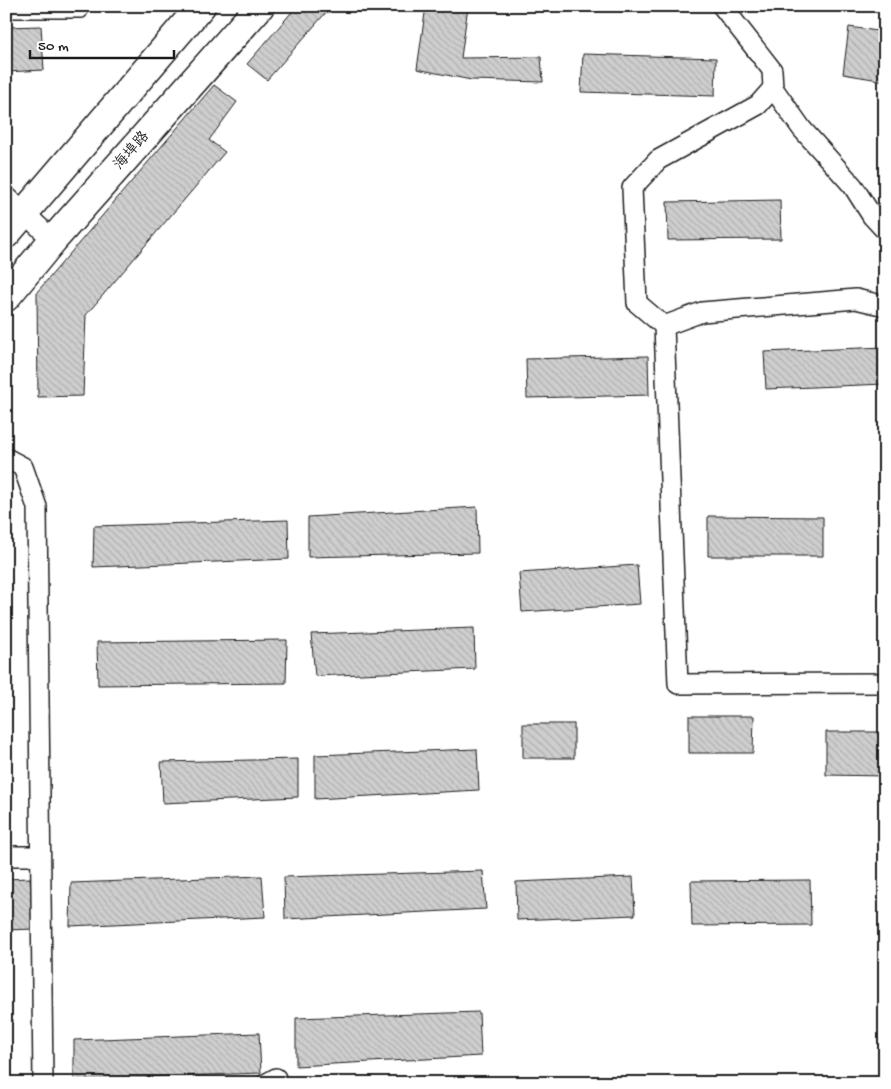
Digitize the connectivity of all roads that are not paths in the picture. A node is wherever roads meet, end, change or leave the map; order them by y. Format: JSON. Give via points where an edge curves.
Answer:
{"nodes":[{"id":1,"x":82,"y":6,"type":"edge"},
{"id":2,"x":201,"y":6,"type":"edge"},
{"id":3,"x":260,"y":6,"type":"edge"},
{"id":4,"x":722,"y":6,"type":"edge"},
{"id":5,"x":6,"y":13,"type":"edge"},
{"id":6,"x":773,"y":88,"type":"junction"},
{"id":7,"x":15,"y":205,"type":"edge"},
{"id":8,"x":885,"y":230,"type":"edge"},
{"id":9,"x":6,"y":234,"type":"edge"},
{"id":10,"x":53,"y":240,"type":"junction"},
{"id":11,"x":6,"y":297,"type":"edge"},
{"id":12,"x":885,"y":306,"type":"edge"},
{"id":13,"x":664,"y":326,"type":"junction"},
{"id":14,"x":6,"y":458,"type":"edge"},
{"id":15,"x":885,"y":683,"type":"edge"},
{"id":16,"x":6,"y":856,"type":"edge"},
{"id":17,"x":40,"y":856,"type":"junction"},
{"id":18,"x":43,"y":1083,"type":"edge"}],
"edges":[{"from":1,"to":5,"type":"lane","via":[[82,13]]},
{"from":2,"to":7,"type":"main road"},
{"from":3,"to":10,"type":"main road","name":"海埠路"},
{"from":4,"to":6,"type":"street","via":[[772,70]]},
{"from":6,"to":8,"type":"street","via":[[802,129],[853,186]]},
{"from":6,"to":13,"type":"street","via":[[758,105],[658,160],[632,188],[637,303]]},
{"from":7,"to":9,"type":"main road"},
{"from":7,"to":10,"type":"street"},
{"from":10,"to":11,"type":"main road","name":"海埠路"},
{"from":12,"to":13,"type":"street","via":[[856,299],[702,312]]},
{"from":13,"to":15,"type":"street","via":[[678,684]]},
{"from":14,"to":17,"type":"street","via":[[23,467],[37,507]]},
{"from":16,"to":17,"type":"street"},
{"from":17,"to":18,"type":"street"}]}
